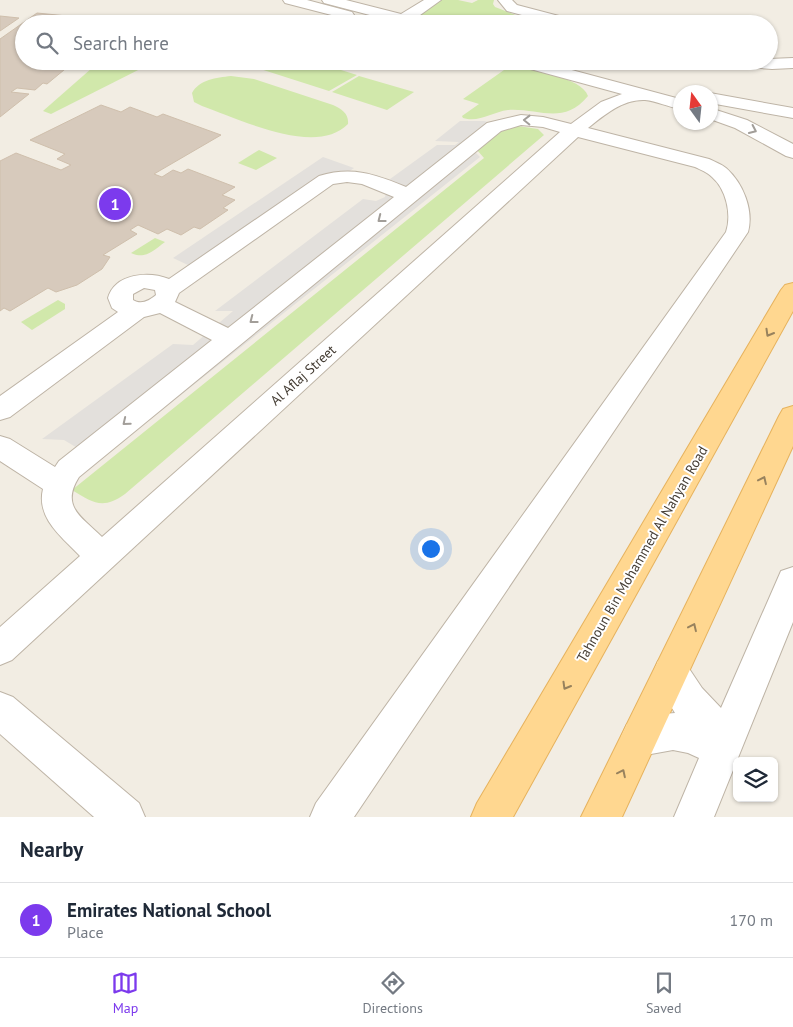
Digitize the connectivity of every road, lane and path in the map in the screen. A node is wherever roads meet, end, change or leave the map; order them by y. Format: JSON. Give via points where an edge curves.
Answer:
{"nodes":[{"id":1,"x":290,"y":0,"type":"edge"},
{"id":2,"x":330,"y":0,"type":"edge"},
{"id":3,"x":434,"y":0,"type":"edge"},
{"id":4,"x":506,"y":0,"type":"edge"},
{"id":5,"x":560,"y":6,"type":"dead end"},
{"id":6,"x":346,"y":15,"type":"edge"},
{"id":7,"x":388,"y":15,"type":"edge"},
{"id":8,"x":410,"y":15,"type":"edge"},
{"id":9,"x":528,"y":15,"type":"edge"},
{"id":10,"x":546,"y":15,"type":"edge"},
{"id":11,"x":793,"y":62,"type":"edge"},
{"id":12,"x":778,"y":63,"type":"edge"},
{"id":13,"x":542,"y":70,"type":"edge"},
{"id":14,"x":602,"y":70,"type":"edge"},
{"id":15,"x":673,"y":89,"type":"edge"},
{"id":16,"x":603,"y":93,"type":"junction"},
{"id":17,"x":718,"y":99,"type":"edge"},
{"id":18,"x":673,"y":102,"type":"edge"},
{"id":19,"x":793,"y":113,"type":"edge"},
{"id":20,"x":718,"y":116,"type":"edge"},
{"id":21,"x":575,"y":129,"type":"junction"},
{"id":22,"x":793,"y":152,"type":"edge"},
{"id":23,"x":411,"y":196,"type":"junction"},
{"id":24,"x":793,"y":290,"type":"edge"},
{"id":25,"x":156,"y":301,"type":"junction"},
{"id":26,"x":229,"y":338,"type":"junction"},
{"id":27,"x":0,"y":410,"type":"edge"},
{"id":28,"x":793,"y":416,"type":"edge"},
{"id":29,"x":0,"y":446,"type":"edge"},
{"id":30,"x":59,"y":484,"type":"junction"},
{"id":31,"x":101,"y":557,"type":"junction"},
{"id":32,"x":793,"y":581,"type":"edge"},
{"id":33,"x":0,"y":649,"type":"edge"},
{"id":34,"x":671,"y":673,"type":"junction"},
{"id":35,"x":0,"y":710,"type":"edge"},
{"id":36,"x":640,"y":737,"type":"junction"},
{"id":37,"x":724,"y":744,"type":"junction"},
{"id":38,"x":124,"y":817,"type":"edge"},
{"id":39,"x":330,"y":817,"type":"edge"},
{"id":40,"x":491,"y":817,"type":"edge"},
{"id":41,"x":600,"y":817,"type":"edge"},
{"id":42,"x":694,"y":817,"type":"edge"}],
"edges":[{"from":1,"to":6,"type":"street"},
{"from":2,"to":7,"type":"street"},
{"from":3,"to":8,"type":"street"},
{"from":4,"to":9,"type":"street","via":[[512,8]]},
{"from":5,"to":10,"type":"street"},
{"from":11,"to":12,"type":"street"},
{"from":13,"to":16,"type":"street"},
{"from":14,"to":15,"type":"street"},
{"from":16,"to":18,"type":"street","name":"Al Aflaj Street","via":[[625,98],[645,95]]},
{"from":16,"to":21,"type":"street","name":"Al Aflaj Street"},
{"from":17,"to":19,"type":"street"},
{"from":20,"to":22,"type":"street","one_way":true,"via":[[741,124]]},
{"from":21,"to":23,"type":"street","one_way":true,"via":[[532,120],[494,127]]},
{"from":21,"to":31,"type":"street","name":"Al Aflaj Street"},
{"from":21,"to":39,"type":"street","via":[[714,168],[723,176],[739,207],[740,225]]},
{"from":23,"to":25,"type":"street","via":[[354,176],[336,176],[326,180]]},
{"from":23,"to":26,"type":"street","one_way":true},
{"from":24,"to":40,"type":"main road","name":"Tahnoun Bin Mohammed Al Nahyan Road","one_way":true},
{"from":25,"to":26,"type":"street"},
{"from":25,"to":27,"type":"street"},
{"from":26,"to":30,"type":"street","one_way":true,"via":[[69,469]]},
{"from":34,"to":28,"type":"main road","one_way":true},
{"from":29,"to":30,"type":"street"},
{"from":30,"to":31,"type":"street","via":[[56,497],[58,512]]},
{"from":31,"to":33,"type":"street","name":"Al Aflaj Street"},
{"from":32,"to":37,"type":"street"},
{"from":34,"to":36,"type":"main road"},
{"from":34,"to":37,"type":"street","via":[[692,708],[709,723]]},
{"from":35,"to":38,"type":"street"},
{"from":36,"to":37,"type":"street","via":[[658,731],[680,731]]},
{"from":41,"to":36,"type":"main road","one_way":true},
{"from":37,"to":42,"type":"street"}]}
